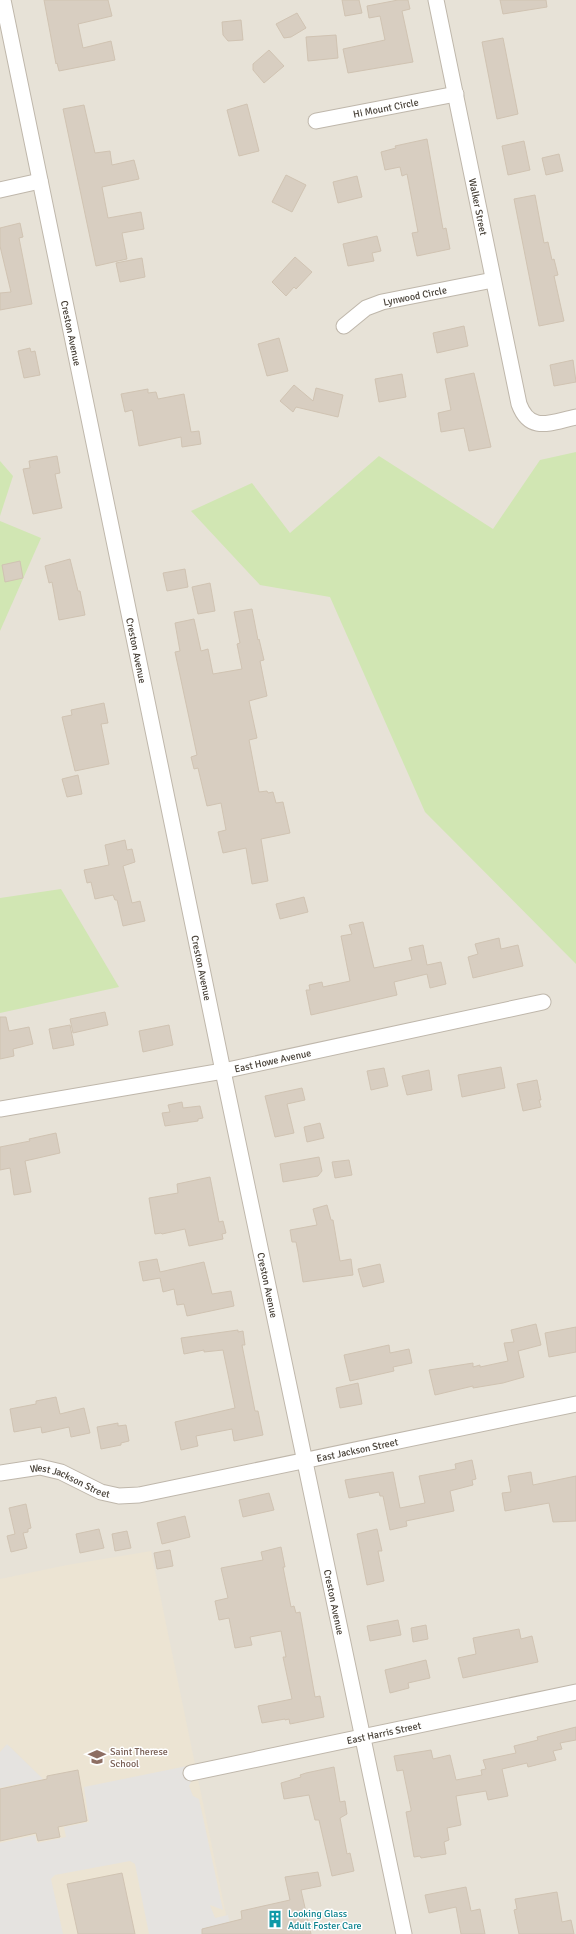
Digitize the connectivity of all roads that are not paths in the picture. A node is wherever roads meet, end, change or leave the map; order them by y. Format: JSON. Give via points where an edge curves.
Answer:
{"nodes":[{"id":1,"x":3,"y":0,"type":"edge"},
{"id":2,"x":436,"y":0,"type":"edge"},
{"id":3,"x":456,"y":94,"type":"junction"},
{"id":4,"x":316,"y":121,"type":"dead end"},
{"id":5,"x":40,"y":181,"type":"junction"},
{"id":6,"x":0,"y":190,"type":"edge"},
{"id":7,"x":493,"y":280,"type":"junction"},
{"id":8,"x":344,"y":326,"type":"dead end"},
{"id":9,"x":576,"y":417,"type":"edge"},
{"id":10,"x":543,"y":1002,"type":"dead end"},
{"id":11,"x":223,"y":1071,"type":"junction"},
{"id":12,"x":0,"y":1109,"type":"edge"},
{"id":13,"x":576,"y":1404,"type":"edge"},
{"id":14,"x":305,"y":1459,"type":"junction"},
{"id":15,"x":0,"y":1473,"type":"edge"},
{"id":16,"x":139,"y":1495,"type":"joint"},
{"id":17,"x":576,"y":1692,"type":"edge"},
{"id":18,"x":363,"y":1736,"type":"junction"},
{"id":19,"x":191,"y":1773,"type":"dead end"},
{"id":20,"x":404,"y":1934,"type":"edge"}],
"edges":[{"from":1,"to":5,"type":"street","name":"Creston Avenue"},
{"from":2,"to":3,"type":"street","name":"Walker Street"},
{"from":3,"to":4,"type":"street","name":"Hi Mount Circle"},
{"from":3,"to":7,"type":"street","name":"Walker Street"},
{"from":5,"to":6,"type":"street"},
{"from":5,"to":11,"type":"street","name":"Creston Avenue"},
{"from":7,"to":8,"type":"street","name":"Lynwood Circle","via":[[382,302],[366,308]]},
{"from":7,"to":9,"type":"street","name":"Walker Street","via":[[522,412],[529,421],[540,424]]},
{"from":10,"to":11,"type":"street","name":"East Howe Avenue"},
{"from":11,"to":12,"type":"street","name":"East Howe Avenue"},
{"from":11,"to":14,"type":"street","name":"Creston Avenue"},
{"from":13,"to":14,"type":"street","name":"East Jackson Street"},
{"from":14,"to":16,"type":"street","name":"East Jackson Street"},
{"from":14,"to":18,"type":"street","name":"Creston Avenue"},
{"from":15,"to":16,"type":"street","name":"West Jackson Street","via":[[40,1467],[61,1472],[101,1492],[118,1496]]},
{"from":17,"to":18,"type":"street","name":"East Harris Street"},
{"from":18,"to":19,"type":"street","name":"East Harris Street"},
{"from":18,"to":20,"type":"street","name":"Creston Avenue"}]}
